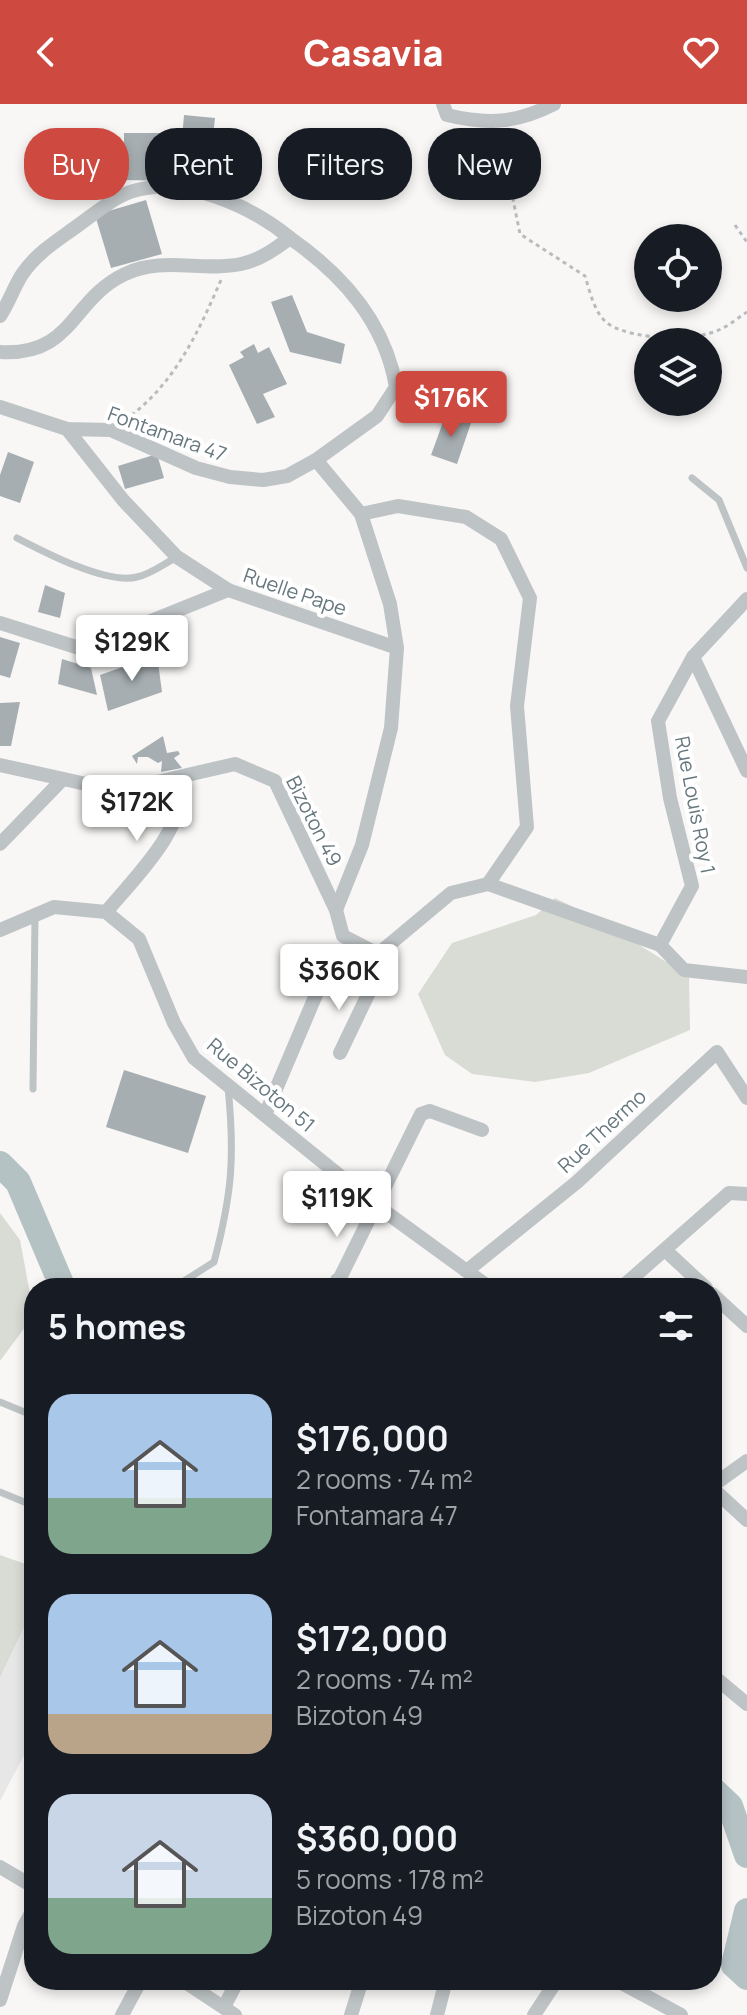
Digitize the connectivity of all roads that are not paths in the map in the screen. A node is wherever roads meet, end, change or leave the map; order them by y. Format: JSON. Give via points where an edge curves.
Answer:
{"nodes":[{"id":1,"x":443,"y":104,"type":"edge"},
{"id":2,"x":554,"y":104,"type":"edge"},
{"id":3,"x":290,"y":238,"type":"junction"},
{"id":4,"x":0,"y":316,"type":"edge"},
{"id":5,"x":0,"y":352,"type":"edge"},
{"id":6,"x":0,"y":407,"type":"edge"},
{"id":7,"x":67,"y":429,"type":"junction"},
{"id":8,"x":316,"y":460,"type":"junction"},
{"id":9,"x":692,"y":478,"type":"dead end"},
{"id":10,"x":361,"y":514,"type":"junction"},
{"id":11,"x":17,"y":538,"type":"dead end"},
{"id":12,"x":177,"y":557,"type":"junction"},
{"id":13,"x":747,"y":568,"type":"edge"},
{"id":14,"x":228,"y":590,"type":"junction"},
{"id":15,"x":747,"y":599,"type":"edge"},
{"id":16,"x":0,"y":623,"type":"edge"},
{"id":17,"x":397,"y":648,"type":"junction"},
{"id":18,"x":693,"y":657,"type":"junction"},
{"id":19,"x":0,"y":765,"type":"edge"},
{"id":20,"x":747,"y":771,"type":"edge"},
{"id":21,"x":183,"y":777,"type":"junction"},
{"id":22,"x":62,"y":780,"type":"junction"},
{"id":23,"x":0,"y":844,"type":"edge"},
{"id":24,"x":488,"y":884,"type":"junction"},
{"id":25,"x":336,"y":910,"type":"junction"},
{"id":26,"x":106,"y":912,"type":"junction"},
{"id":27,"x":35,"y":916,"type":"junction"},
{"id":28,"x":0,"y":930,"type":"edge"},
{"id":29,"x":660,"y":945,"type":"junction"},
{"id":30,"x":373,"y":960,"type":"junction"},
{"id":31,"x":747,"y":977,"type":"edge"},
{"id":32,"x":340,"y":1053,"type":"dead end"},
{"id":33,"x":228,"y":1085,"type":"junction"},
{"id":34,"x":33,"y":1089,"type":"dead end"},
{"id":35,"x":747,"y":1098,"type":"edge"},
{"id":36,"x":265,"y":1115,"type":"junction"},
{"id":37,"x":482,"y":1130,"type":"dead end"},
{"id":38,"x":747,"y":1194,"type":"edge"},
{"id":39,"x":376,"y":1205,"type":"junction"},
{"id":40,"x":665,"y":1250,"type":"junction"},
{"id":41,"x":468,"y":1270,"type":"junction"},
{"id":42,"x":189,"y":1278,"type":"edge"},
{"id":43,"x":339,"y":1278,"type":"edge"},
{"id":44,"x":477,"y":1278,"type":"edge"},
{"id":45,"x":633,"y":1278,"type":"edge"},
{"id":46,"x":695,"y":1278,"type":"edge"},
{"id":47,"x":722,"y":1303,"type":"edge"},
{"id":48,"x":747,"y":1326,"type":"edge"},
{"id":49,"x":0,"y":1402,"type":"edge"},
{"id":50,"x":24,"y":1412,"type":"edge"},
{"id":51,"x":747,"y":1461,"type":"edge"},
{"id":52,"x":722,"y":1480,"type":"edge"},
{"id":53,"x":0,"y":1492,"type":"edge"},
{"id":54,"x":722,"y":1496,"type":"edge"},
{"id":55,"x":24,"y":1502,"type":"edge"},
{"id":56,"x":747,"y":1520,"type":"edge"},
{"id":57,"x":722,"y":1683,"type":"edge"},
{"id":58,"x":747,"y":1704,"type":"edge"},
{"id":59,"x":0,"y":1867,"type":"edge"},
{"id":60,"x":24,"y":1881,"type":"edge"},
{"id":61,"x":24,"y":1926,"type":"edge"},
{"id":62,"x":136,"y":1990,"type":"edge"},
{"id":63,"x":197,"y":1990,"type":"edge"},
{"id":64,"x":235,"y":1990,"type":"edge"},
{"id":65,"x":359,"y":1990,"type":"edge"},
{"id":66,"x":443,"y":1990,"type":"edge"},
{"id":67,"x":550,"y":1990,"type":"edge"},
{"id":68,"x":635,"y":1990,"type":"edge"},
{"id":69,"x":0,"y":2000,"type":"edge"},
{"id":70,"x":230,"y":2011,"type":"edge"},
{"id":71,"x":122,"y":2015,"type":"edge"},
{"id":72,"x":351,"y":2015,"type":"edge"},
{"id":73,"x":437,"y":2015,"type":"edge"},
{"id":74,"x":534,"y":2015,"type":"edge"},
{"id":75,"x":681,"y":2015,"type":"edge"}],
"edges":[{"from":1,"to":2,"type":"street","via":[[447,115],[498,122],[526,119]]},
{"from":3,"to":4,"type":"street","name":"Fontamara 47","via":[[268,220],[217,198],[157,188],[134,191],[116,198],[41,252],[22,274]]},
{"from":3,"to":5,"type":"street","via":[[264,256],[227,266],[139,268],[105,285],[39,351]]},
{"from":3,"to":8,"type":"street","name":"Fontamara 47","via":[[340,277],[379,330],[396,387],[377,416]]},
{"from":6,"to":7,"type":"street","name":"Fontamara 47"},
{"from":7,"to":8,"type":"street","name":"Fontamara 47","via":[[111,430],[196,468],[230,477],[287,476]]},
{"from":7,"to":12,"type":"street"},
{"from":8,"to":10,"type":"street"},
{"from":9,"to":13,"type":"lane","via":[[719,500]]},
{"from":10,"to":17,"type":"street","via":[[390,604]]},
{"from":10,"to":24,"type":"street","via":[[398,506],[466,517],[501,539],[530,598],[517,706],[527,827]]},
{"from":11,"to":12,"type":"lane","via":[[60,560],[117,577],[136,578]]},
{"from":12,"to":14,"type":"street"},
{"from":14,"to":16,"type":"street","name":"Ruelle Pape","via":[[89,646],[76,647]]},
{"from":14,"to":17,"type":"street","name":"Ruelle Pape"},
{"from":15,"to":18,"type":"street","name":"Rue Louis Roy 1"},
{"from":17,"to":25,"type":"street","via":[[391,728],[362,845]]},
{"from":18,"to":20,"type":"street"},
{"from":18,"to":29,"type":"street","name":"Rue Louis Roy 1","via":[[658,721],[692,886]]},
{"from":19,"to":22,"type":"street","name":"Bizoton 49"},
{"from":21,"to":22,"type":"street","name":"Bizoton 49","via":[[118,791]]},
{"from":21,"to":25,"type":"street","name":"Bizoton 49","via":[[235,764],[275,781]]},
{"from":21,"to":26,"type":"street","via":[[178,817]]},
{"from":22,"to":23,"type":"street"},
{"from":24,"to":29,"type":"street"},
{"from":24,"to":30,"type":"street","via":[[451,893]]},
{"from":25,"to":30,"type":"street","name":"Bizoton 49","via":[[343,936]]},
{"from":26,"to":27,"type":"street","via":[[54,907]]},
{"from":26,"to":33,"type":"street","name":"Rue Bizoton 51","via":[[139,939],[194,1058]]},
{"from":27,"to":28,"type":"street"},
{"from":27,"to":34,"type":"lane"},
{"from":29,"to":31,"type":"street","via":[[684,970]]},
{"from":30,"to":32,"type":"street","via":[[374,982]]},
{"from":30,"to":36,"type":"street","via":[[321,983]]},
{"from":33,"to":36,"type":"street","name":"Rue Bizoton 51"},
{"from":33,"to":42,"type":"lane","via":[[231,1199],[214,1262]]},
{"from":35,"to":41,"type":"street","name":"Rue Thermo","via":[[717,1052],[577,1182]]},
{"from":36,"to":39,"type":"street","name":"Rue Bizoton 51"},
{"from":37,"to":39,"type":"street","via":[[425,1111]]},
{"from":38,"to":40,"type":"street","via":[[729,1193]]},
{"from":39,"to":41,"type":"street","name":"Rue Bizoton 51"},
{"from":39,"to":43,"type":"street"},
{"from":40,"to":45,"type":"street"},
{"from":40,"to":46,"type":"street"},
{"from":41,"to":44,"type":"street","name":"Rue Bizoton 51"},
{"from":47,"to":48,"type":"street"},
{"from":49,"to":50,"type":"lane"},
{"from":51,"to":52,"type":"street"},
{"from":53,"to":55,"type":"lane"},
{"from":54,"to":56,"type":"street"},
{"from":57,"to":58,"type":"street"},
{"from":59,"to":60,"type":"street"},
{"from":61,"to":69,"type":"street"},
{"from":62,"to":71,"type":"street"},
{"from":63,"to":70,"type":"street"},
{"from":64,"to":70,"type":"street"},
{"from":65,"to":72,"type":"street"},
{"from":66,"to":73,"type":"street"},
{"from":67,"to":74,"type":"street"},
{"from":68,"to":75,"type":"street"}]}
